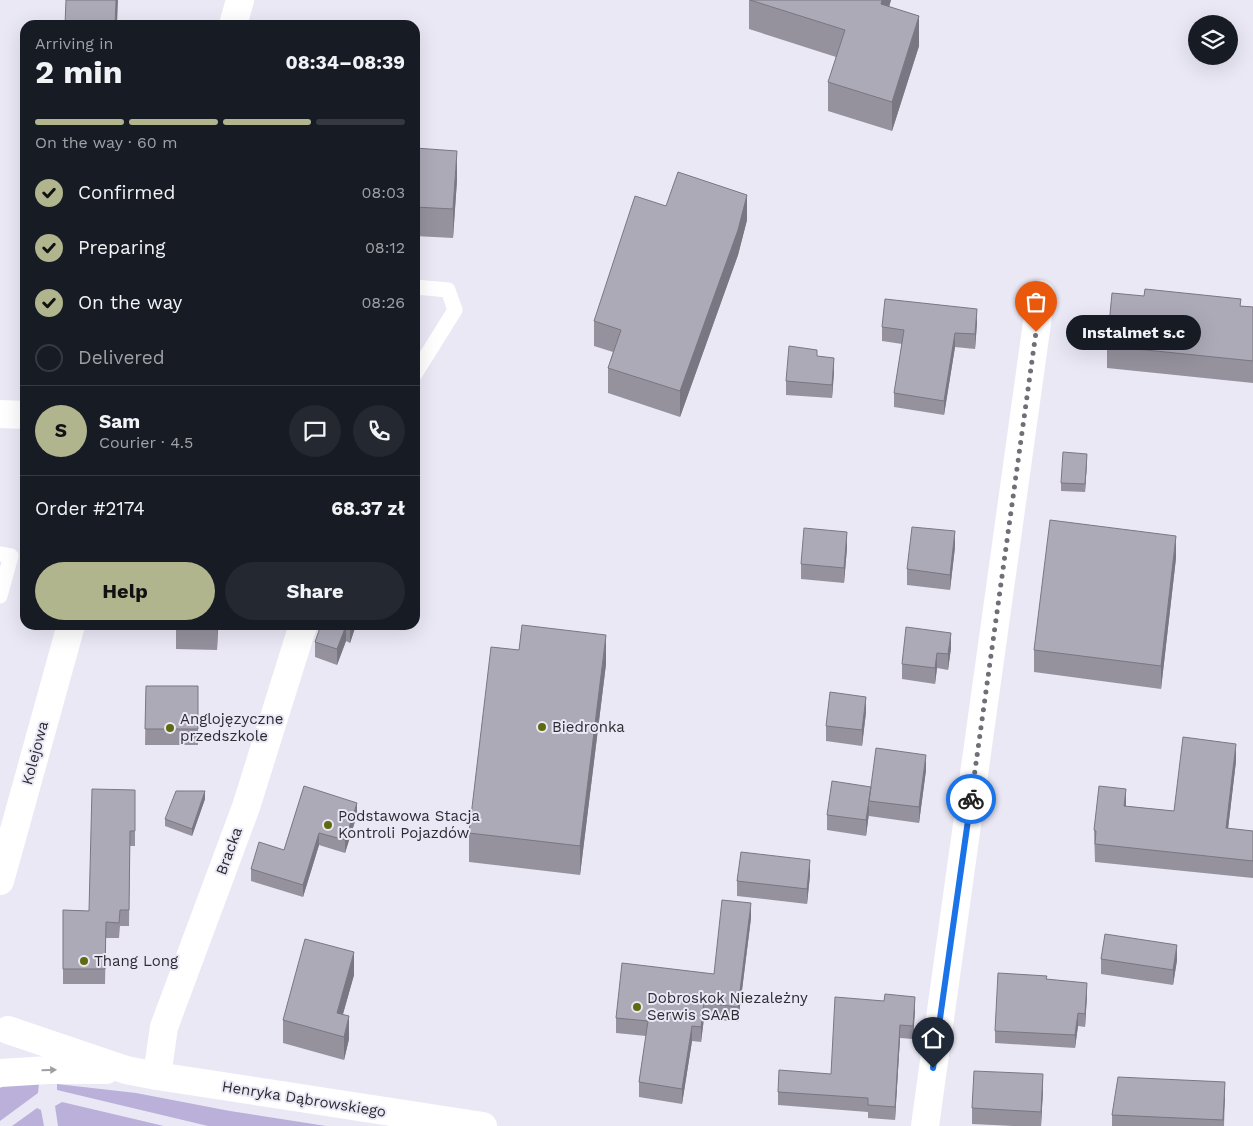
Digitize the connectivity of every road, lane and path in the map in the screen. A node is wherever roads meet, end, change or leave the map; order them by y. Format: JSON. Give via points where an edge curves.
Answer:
{"nodes":[{"id":1,"x":240,"y":0,"type":"edge"},
{"id":2,"x":234,"y":20,"type":"edge"},
{"id":3,"x":420,"y":287,"type":"edge"},
{"id":4,"x":1042,"y":294,"type":"dead end"},
{"id":5,"x":420,"y":366,"type":"edge"},
{"id":6,"x":0,"y":414,"type":"edge"},
{"id":7,"x":20,"y":415,"type":"edge"},
{"id":8,"x":0,"y":554,"type":"edge"},
{"id":9,"x":0,"y":596,"type":"edge"},
{"id":10,"x":70,"y":630,"type":"edge"},
{"id":11,"x":301,"y":630,"type":"edge"},
{"id":12,"x":0,"y":881,"type":"edge"},
{"id":13,"x":4,"y":1023,"type":"edge"},
{"id":14,"x":126,"y":1070,"type":"junction"},
{"id":15,"x":0,"y":1073,"type":"edge"},
{"id":16,"x":157,"y":1076,"type":"junction"},
{"id":17,"x":483,"y":1126,"type":"edge"},
{"id":18,"x":925,"y":1126,"type":"edge"}],
"edges":[{"from":1,"to":2,"type":"street"},
{"from":3,"to":5,"type":"lane","via":[[448,290],[455,310]]},
{"from":4,"to":18,"type":"street"},
{"from":6,"to":7,"type":"street"},
{"from":8,"to":9,"type":"lane","via":[[11,556]]},
{"from":10,"to":12,"type":"street","name":"Kolejowa"},
{"from":11,"to":16,"type":"street","name":"Bracka","via":[[246,807],[164,1027]]},
{"from":13,"to":14,"type":"street","name":"Henryka Dąbrowskiego"},
{"from":13,"to":15,"type":"street","via":[[10,1045]]},
{"from":15,"to":14,"type":"street","name":"Henryka Dąbrowskiego","one_way":true},
{"from":14,"to":16,"type":"street","name":"Henryka Dąbrowskiego"},
{"from":16,"to":17,"type":"street","name":"Henryka Dąbrowskiego"}]}
